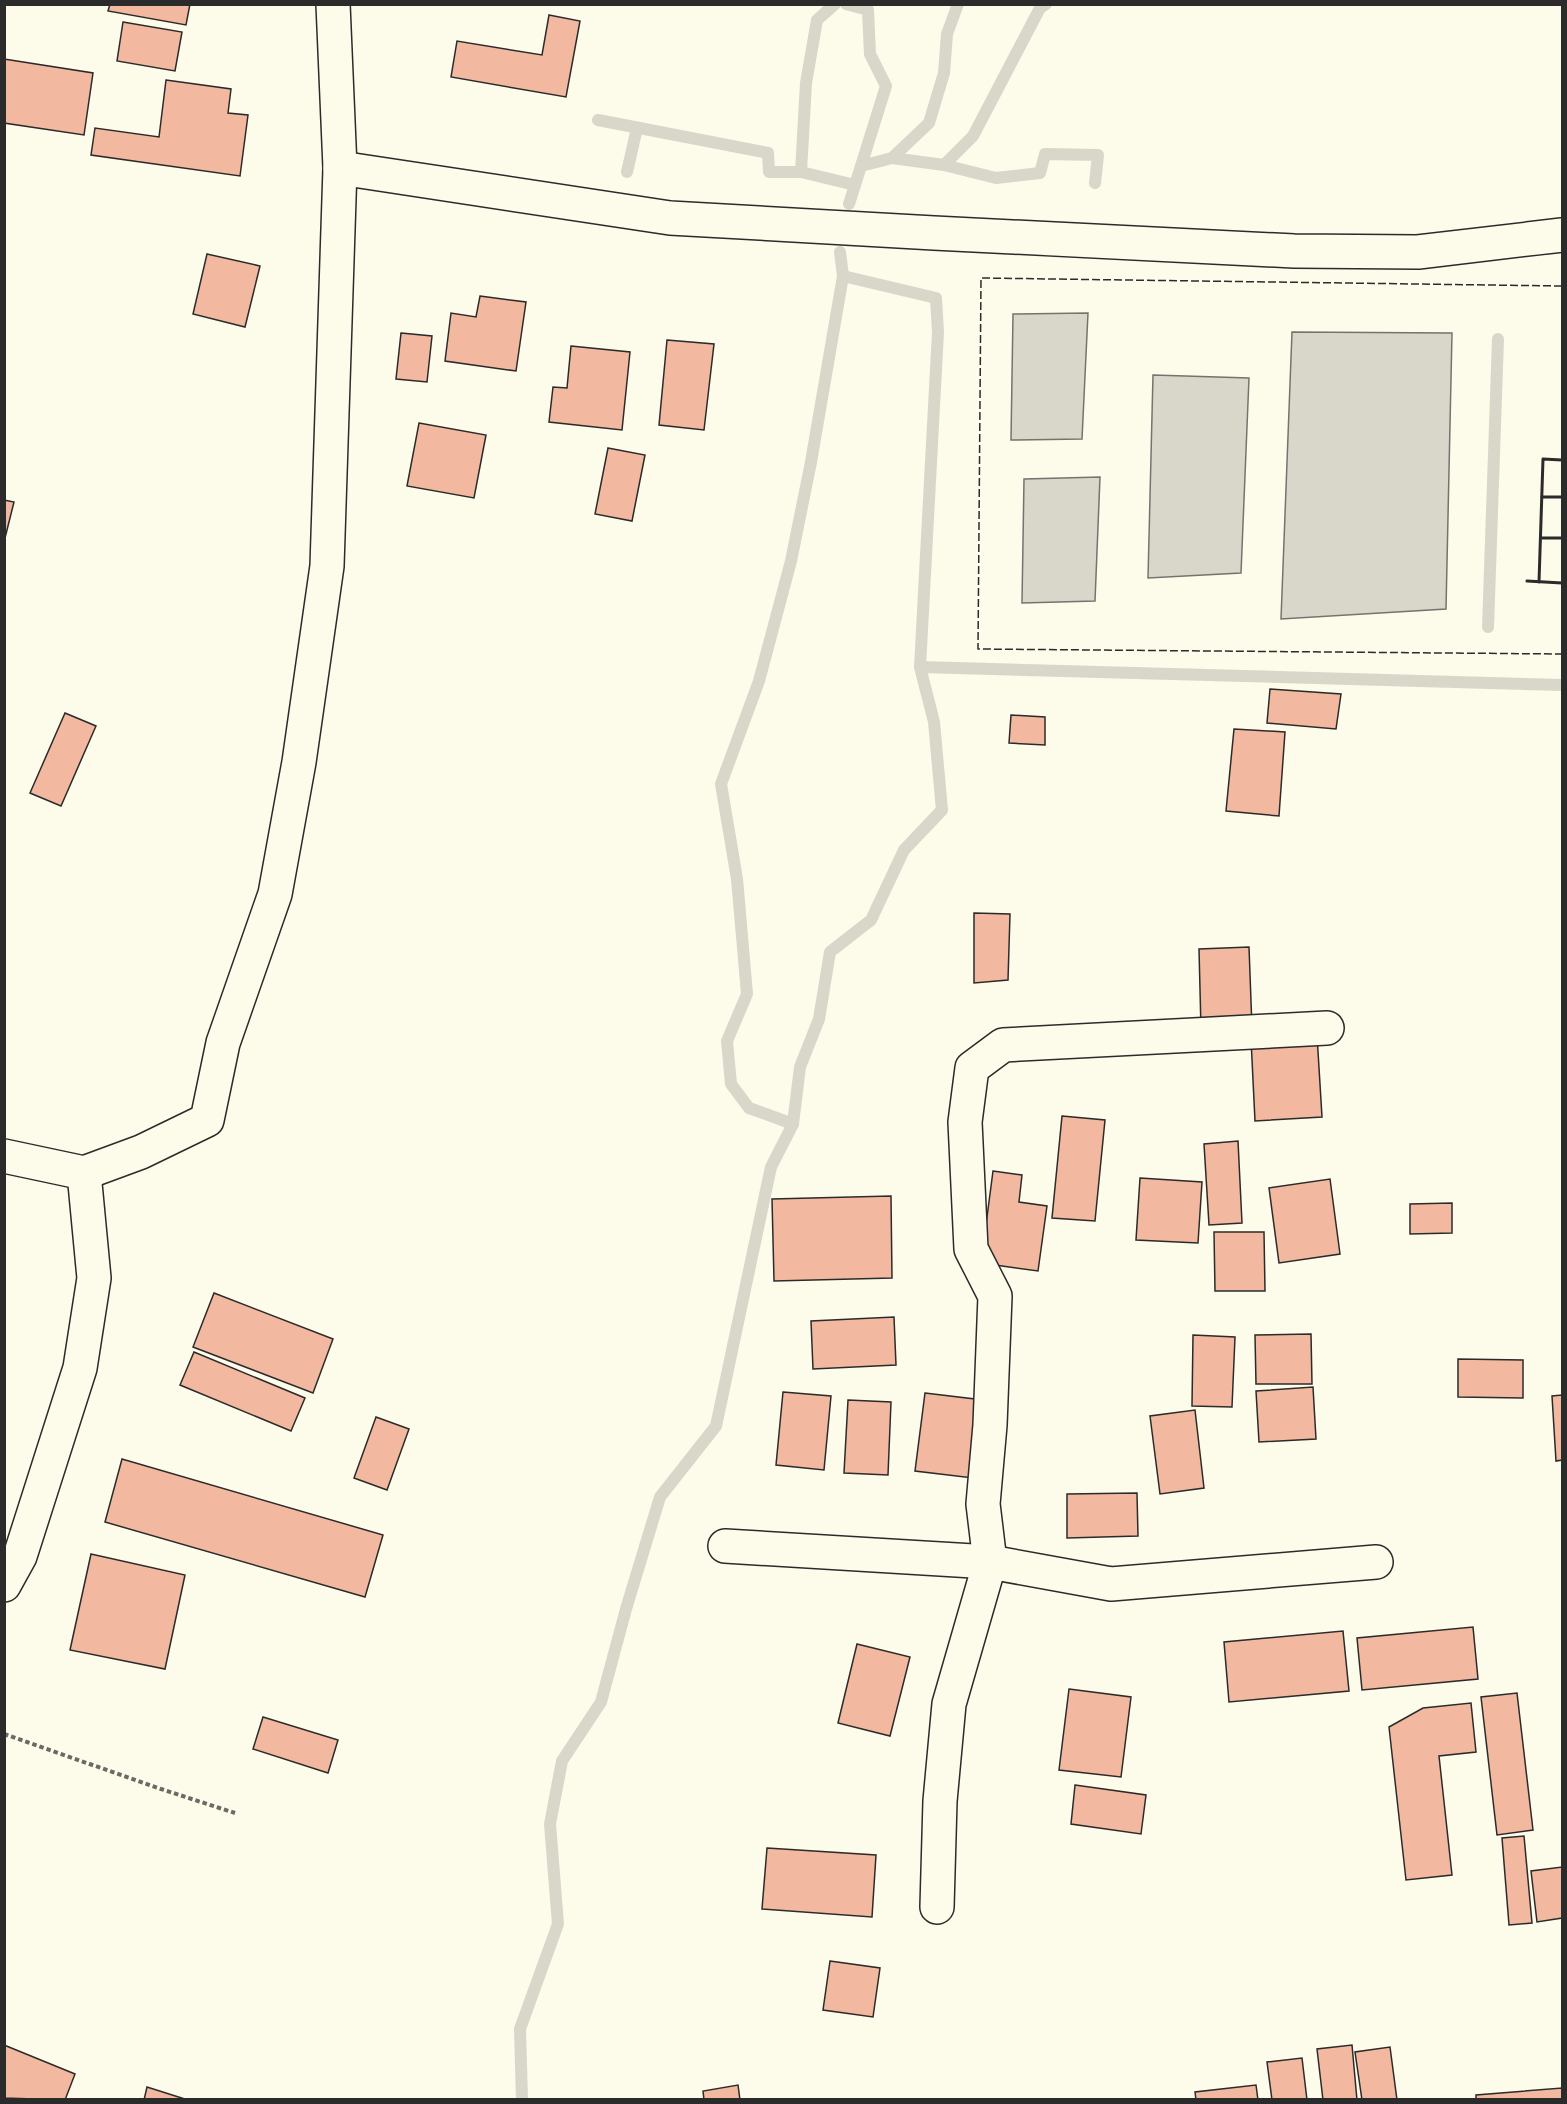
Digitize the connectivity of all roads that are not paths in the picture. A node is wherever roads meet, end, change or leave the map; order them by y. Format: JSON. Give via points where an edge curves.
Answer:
{"nodes":[{"id":1,"x":333,"y":4,"type":"edge"},
{"id":2,"x":340,"y":168,"type":"junction"},
{"id":3,"x":1563,"y":235,"type":"edge"},
{"id":4,"x":1327,"y":1028,"type":"dead end"},
{"id":5,"x":4,"y":1156,"type":"edge"},
{"id":6,"x":84,"y":1173,"type":"junction"},
{"id":7,"x":725,"y":1546,"type":"dead end"},
{"id":8,"x":990,"y":1562,"type":"junction"},
{"id":9,"x":1376,"y":1562,"type":"dead end"},
{"id":10,"x":4,"y":1585,"type":"edge"},
{"id":11,"x":938,"y":1906,"type":"dead end"}],
"edges":[{"from":1,"to":2,"type":"street"},
{"from":2,"to":3,"type":"street","via":[[670,218],[922,233],[1294,251],[1418,252]]},
{"from":2,"to":6,"type":"street","via":[[327,566],[299,762],[275,894],[223,1043],[207,1120],[141,1152]]},
{"from":4,"to":8,"type":"street","via":[[1003,1045],[972,1068],[964,1122],[971,1249],[995,1296],[983,1504]]},
{"from":5,"to":6,"type":"street"},
{"from":6,"to":10,"type":"street","via":[[94,1278],[80,1368],[20,1556]]},
{"from":7,"to":8,"type":"street"},
{"from":8,"to":9,"type":"street","via":[[1111,1584]]},
{"from":8,"to":11,"type":"street","via":[[949,1704],[940,1801]]}]}
